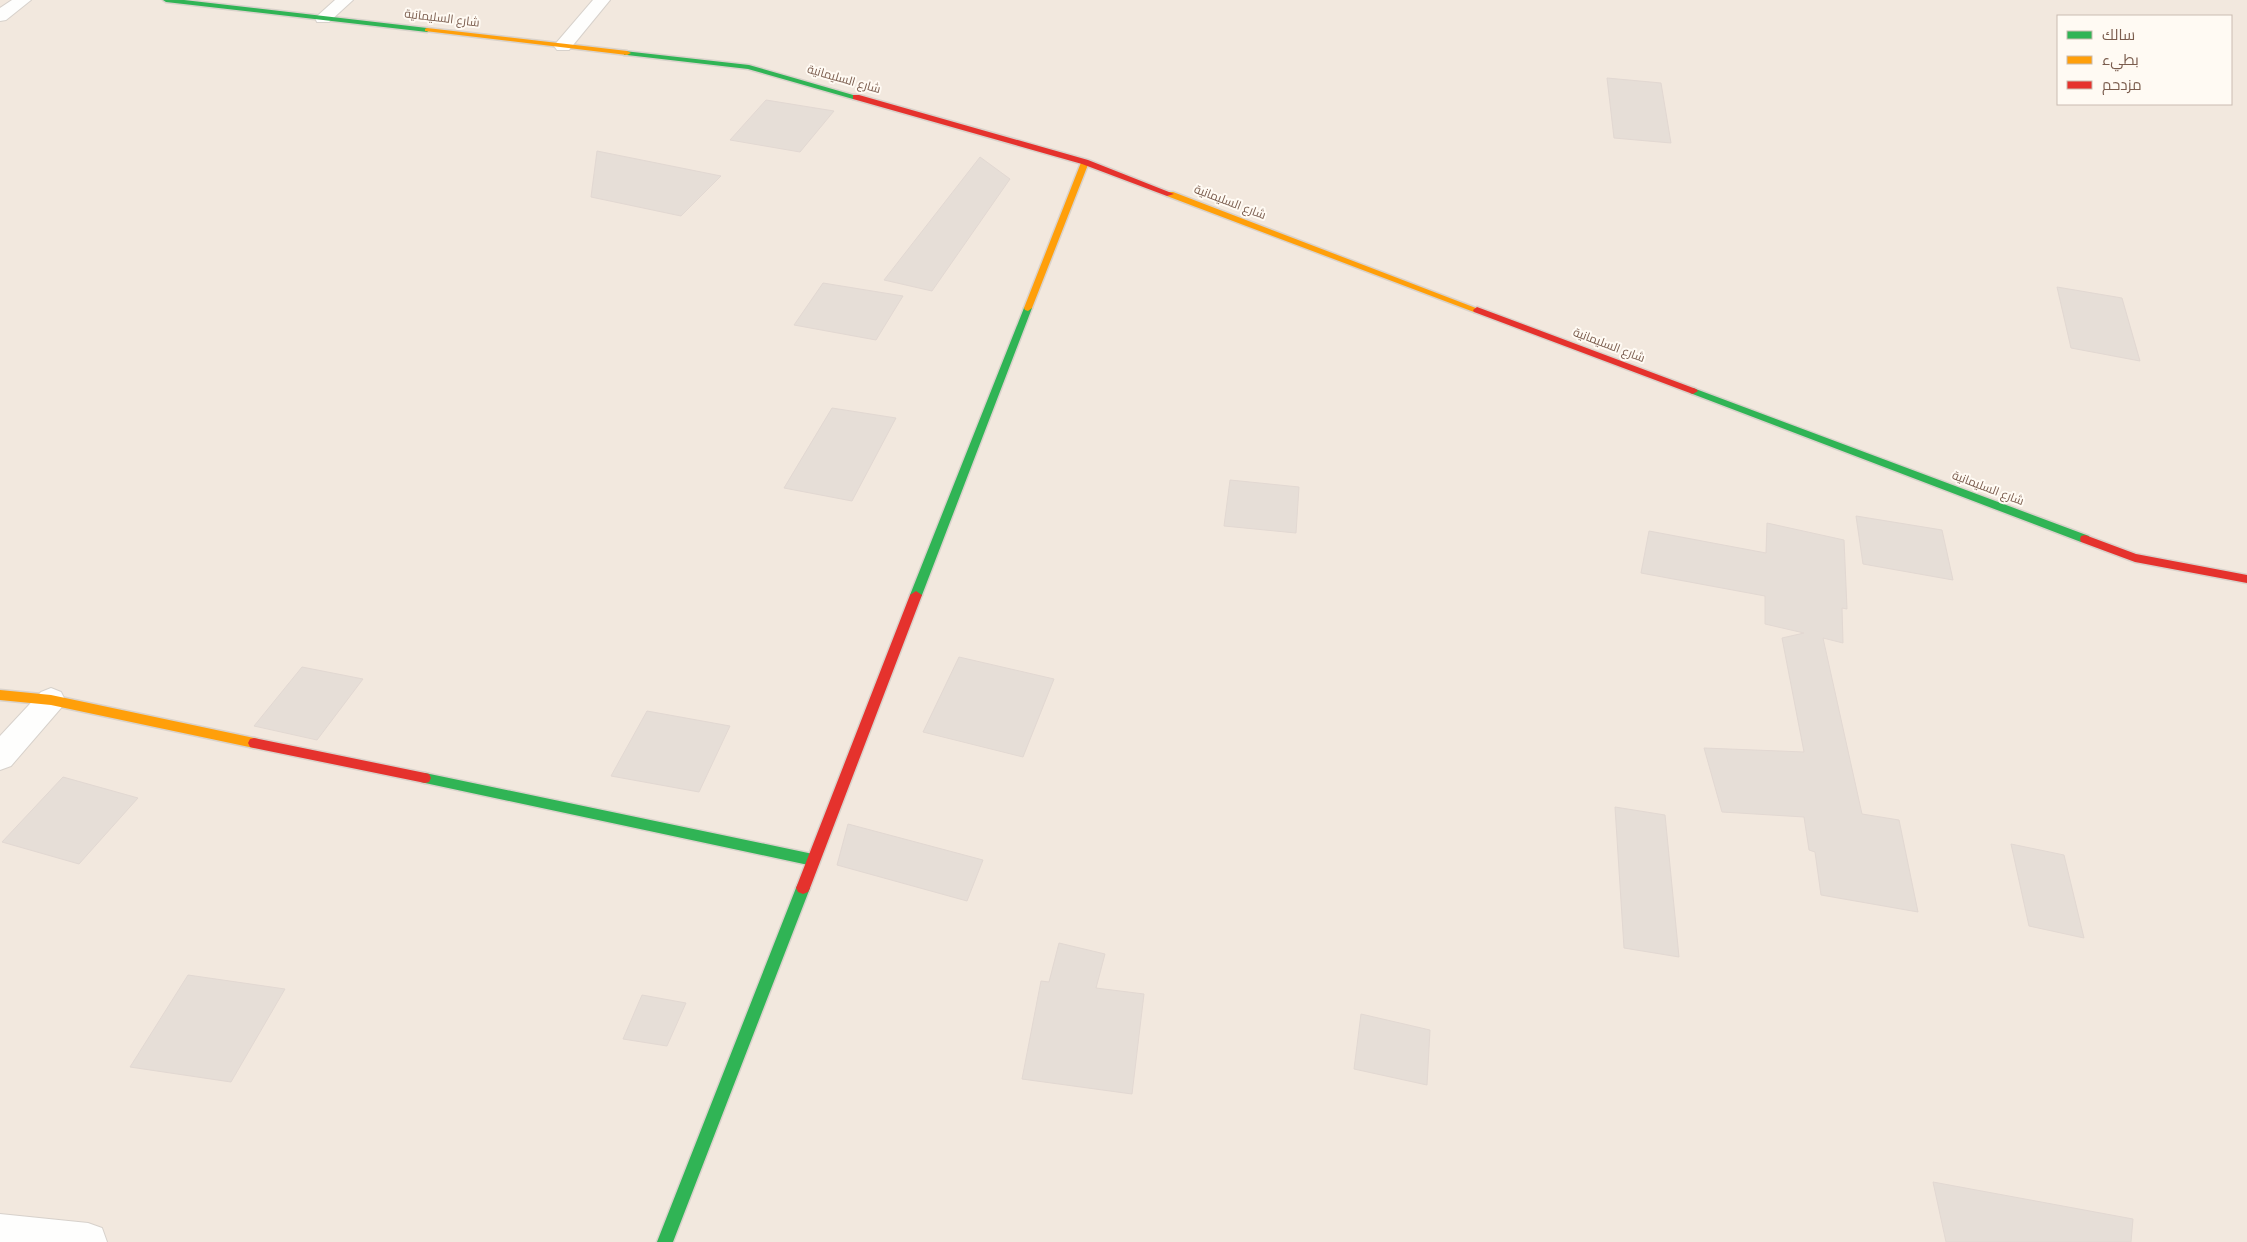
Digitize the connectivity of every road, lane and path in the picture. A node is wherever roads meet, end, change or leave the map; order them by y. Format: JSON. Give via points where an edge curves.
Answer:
{"nodes":[{"id":1,"x":23,"y":0,"type":"edge"},
{"id":2,"x":166,"y":0,"type":"edge"},
{"id":3,"x":345,"y":0,"type":"edge"},
{"id":4,"x":602,"y":0,"type":"edge"},
{"id":5,"x":0,"y":16,"type":"edge"},
{"id":6,"x":323,"y":18,"type":"junction"},
{"id":7,"x":563,"y":46,"type":"junction"},
{"id":8,"x":1085,"y":162,"type":"junction"},
{"id":9,"x":2247,"y":579,"type":"edge"},
{"id":10,"x":0,"y":695,"type":"edge"},
{"id":11,"x":50,"y":700,"type":"junction"},
{"id":12,"x":0,"y":757,"type":"edge"},
{"id":13,"x":813,"y":860,"type":"junction"},
{"id":14,"x":0,"y":1233,"type":"edge"},
{"id":15,"x":88,"y":1242,"type":"edge"},
{"id":16,"x":665,"y":1242,"type":"edge"}],
"edges":[{"from":1,"to":5,"type":"street"},
{"from":2,"to":6,"type":"street","name":"شارع السليمانية"},
{"from":3,"to":6,"type":"street"},
{"from":4,"to":7,"type":"street"},
{"from":6,"to":7,"type":"street","name":"شارع السليمانية"},
{"from":7,"to":8,"type":"street","name":"شارع السليمانية","via":[[749,67]]},
{"from":8,"to":9,"type":"street","name":"شارع السليمانية","via":[[2135,558]]},
{"from":8,"to":13,"type":"street"},
{"from":10,"to":11,"type":"street"},
{"from":11,"to":12,"type":"street"},
{"from":11,"to":13,"type":"street"},
{"from":13,"to":16,"type":"street"},
{"from":14,"to":15,"type":"street"}]}
